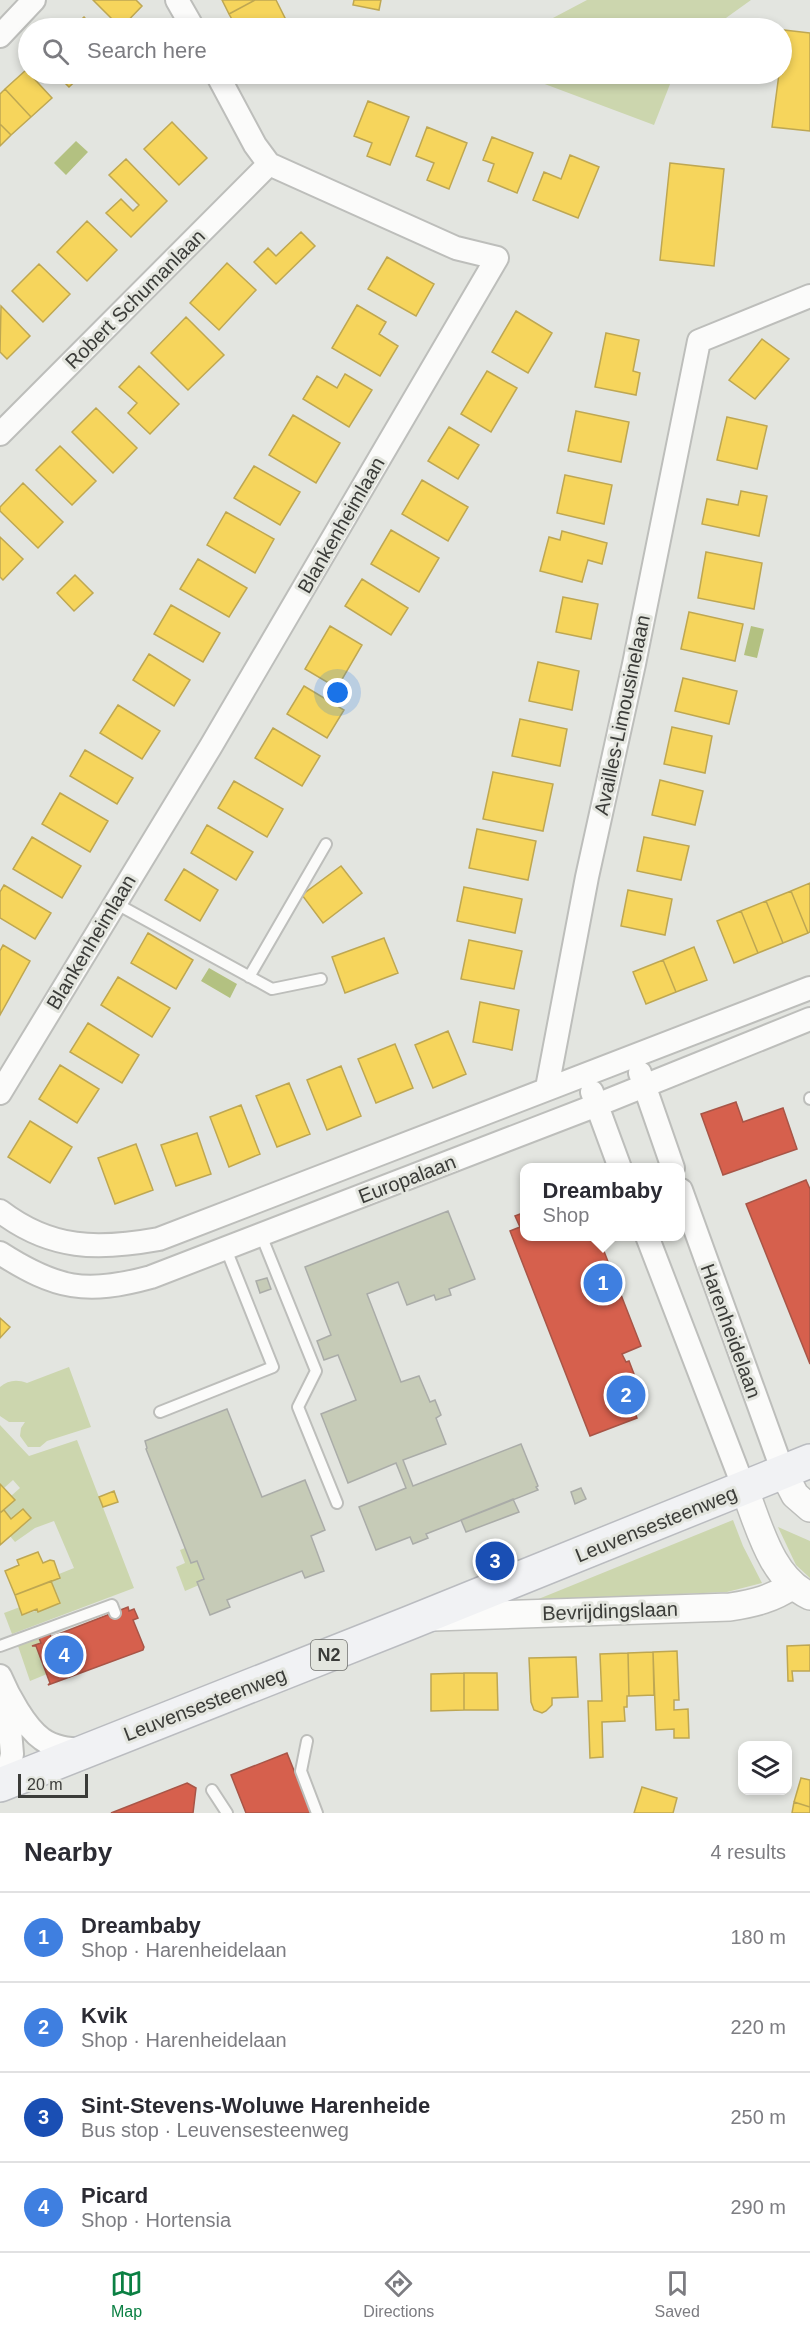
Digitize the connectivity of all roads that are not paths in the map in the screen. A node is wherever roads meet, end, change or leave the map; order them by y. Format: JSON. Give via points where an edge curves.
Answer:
{"nodes":[{"id":1,"x":34,"y":0,"type":"edge"},
{"id":2,"x":177,"y":0,"type":"edge"},
{"id":3,"x":187,"y":18,"type":"edge"},
{"id":4,"x":0,"y":36,"type":"edge"},
{"id":5,"x":222,"y":84,"type":"edge"},
{"id":6,"x":269,"y":164,"type":"junction"},
{"id":7,"x":810,"y":296,"type":"edge"},
{"id":8,"x":0,"y":434,"type":"edge"},
{"id":9,"x":326,"y":844,"type":"dead end"},
{"id":10,"x":115,"y":903,"type":"junction"},
{"id":11,"x":249,"y":976,"type":"junction"},
{"id":12,"x":321,"y":979,"type":"dead end"},
{"id":13,"x":810,"y":988,"type":"edge"},
{"id":14,"x":810,"y":1019,"type":"edge"},
{"id":15,"x":634,"y":1056,"type":"junction"},
{"id":16,"x":585,"y":1074,"type":"junction"},
{"id":17,"x":644,"y":1086,"type":"junction"},
{"id":18,"x":547,"y":1088,"type":"junction"},
{"id":19,"x":0,"y":1093,"type":"edge"},
{"id":20,"x":597,"y":1105,"type":"junction"},
{"id":21,"x":619,"y":1163,"type":"edge"},
{"id":22,"x":672,"y":1163,"type":"edge"},
{"id":23,"x":685,"y":1200,"type":"edge"},
{"id":24,"x":0,"y":1211,"type":"edge"},
{"id":25,"x":261,"y":1235,"type":"junction"},
{"id":26,"x":649,"y":1241,"type":"edge"},
{"id":27,"x":226,"y":1249,"type":"junction"},
{"id":28,"x":0,"y":1253,"type":"edge"},
{"id":29,"x":160,"y":1412,"type":"dead end"},
{"id":30,"x":797,"y":1467,"type":"edge"},
{"id":31,"x":744,"y":1488,"type":"junction"},
{"id":32,"x":337,"y":1503,"type":"dead end"},
{"id":33,"x":810,"y":1508,"type":"edge"},
{"id":34,"x":801,"y":1590,"type":"edge"},
{"id":35,"x":115,"y":1612,"type":"dead end"},
{"id":36,"x":423,"y":1618,"type":"junction"},
{"id":37,"x":0,"y":1646,"type":"edge"},
{"id":38,"x":3,"y":1684,"type":"edge"},
{"id":39,"x":307,"y":1741,"type":"dead end"},
{"id":40,"x":88,"y":1750,"type":"junction"},
{"id":41,"x":3,"y":1784,"type":"edge"},
{"id":42,"x":212,"y":1790,"type":"dead end"},
{"id":43,"x":227,"y":1813,"type":"edge"},
{"id":44,"x":316,"y":1813,"type":"edge"}],
"edges":[{"from":1,"to":4,"type":"street"},
{"from":2,"to":3,"type":"street"},
{"from":5,"to":6,"type":"street"},
{"from":6,"to":8,"type":"street","name":"Robert Schumanlaan"},
{"from":6,"to":10,"type":"street","name":"Blankenheimlaan","via":[[456,248],[497,258]]},
{"from":7,"to":18,"type":"street","name":"Availles-Limousinelaan","via":[[699,341]]},
{"from":9,"to":11,"type":"lane"},
{"from":10,"to":11,"type":"lane"},
{"from":10,"to":19,"type":"street","name":"Blankenheimlaan"},
{"from":11,"to":12,"type":"lane","via":[[272,989]]},
{"from":13,"to":15,"type":"street","name":"Europalaan"},
{"from":14,"to":17,"type":"street","name":"Europalaan"},
{"from":15,"to":16,"type":"street","name":"Europalaan"},
{"from":15,"to":17,"type":"street"},
{"from":16,"to":18,"type":"street","name":"Europalaan"},
{"from":16,"to":20,"type":"street"},
{"from":17,"to":20,"type":"street","name":"Europalaan"},
{"from":17,"to":22,"type":"street"},
{"from":18,"to":24,"type":"street","name":"Europalaan","via":[[159,1239],[104,1246],[64,1243],[30,1231]]},
{"from":20,"to":21,"type":"street"},
{"from":20,"to":25,"type":"street","name":"Europalaan"},
{"from":23,"to":30,"type":"street","name":"Harenheidelaan"},
{"from":25,"to":27,"type":"street","name":"Europalaan"},
{"from":25,"to":32,"type":"lane","via":[[316,1371],[298,1407]]},
{"from":26,"to":31,"type":"street"},
{"from":27,"to":28,"type":"street","name":"Europalaan","via":[[142,1279],[90,1286],[44,1279]]},
{"from":27,"to":29,"type":"lane","via":[[273,1367]]},
{"from":30,"to":31,"type":"main road","name":"Leuvensesteenweg","number":"N2"},
{"from":30,"to":33,"type":"street","via":[[795,1495]]},
{"from":31,"to":34,"type":"street","name":"Bevrijdingslaan","via":[[769,1550],[784,1576]]},
{"from":31,"to":36,"type":"main road","name":"Leuvensesteenweg","number":"N2"},
{"from":34,"to":36,"type":"street","name":"Bevrijdingslaan","via":[[730,1608]]},
{"from":35,"to":37,"type":"lane","via":[[112,1605]]},
{"from":36,"to":40,"type":"main road","name":"Leuvensesteenweg","number":"N2"},
{"from":38,"to":40,"type":"street","via":[[43,1740]]},
{"from":38,"to":41,"type":"street","via":[[12,1754]]},
{"from":39,"to":44,"type":"lane","via":[[301,1771]]},
{"from":40,"to":41,"type":"main road","name":"Leuvensesteenweg","number":"N2"},
{"from":42,"to":43,"type":"lane"}]}
